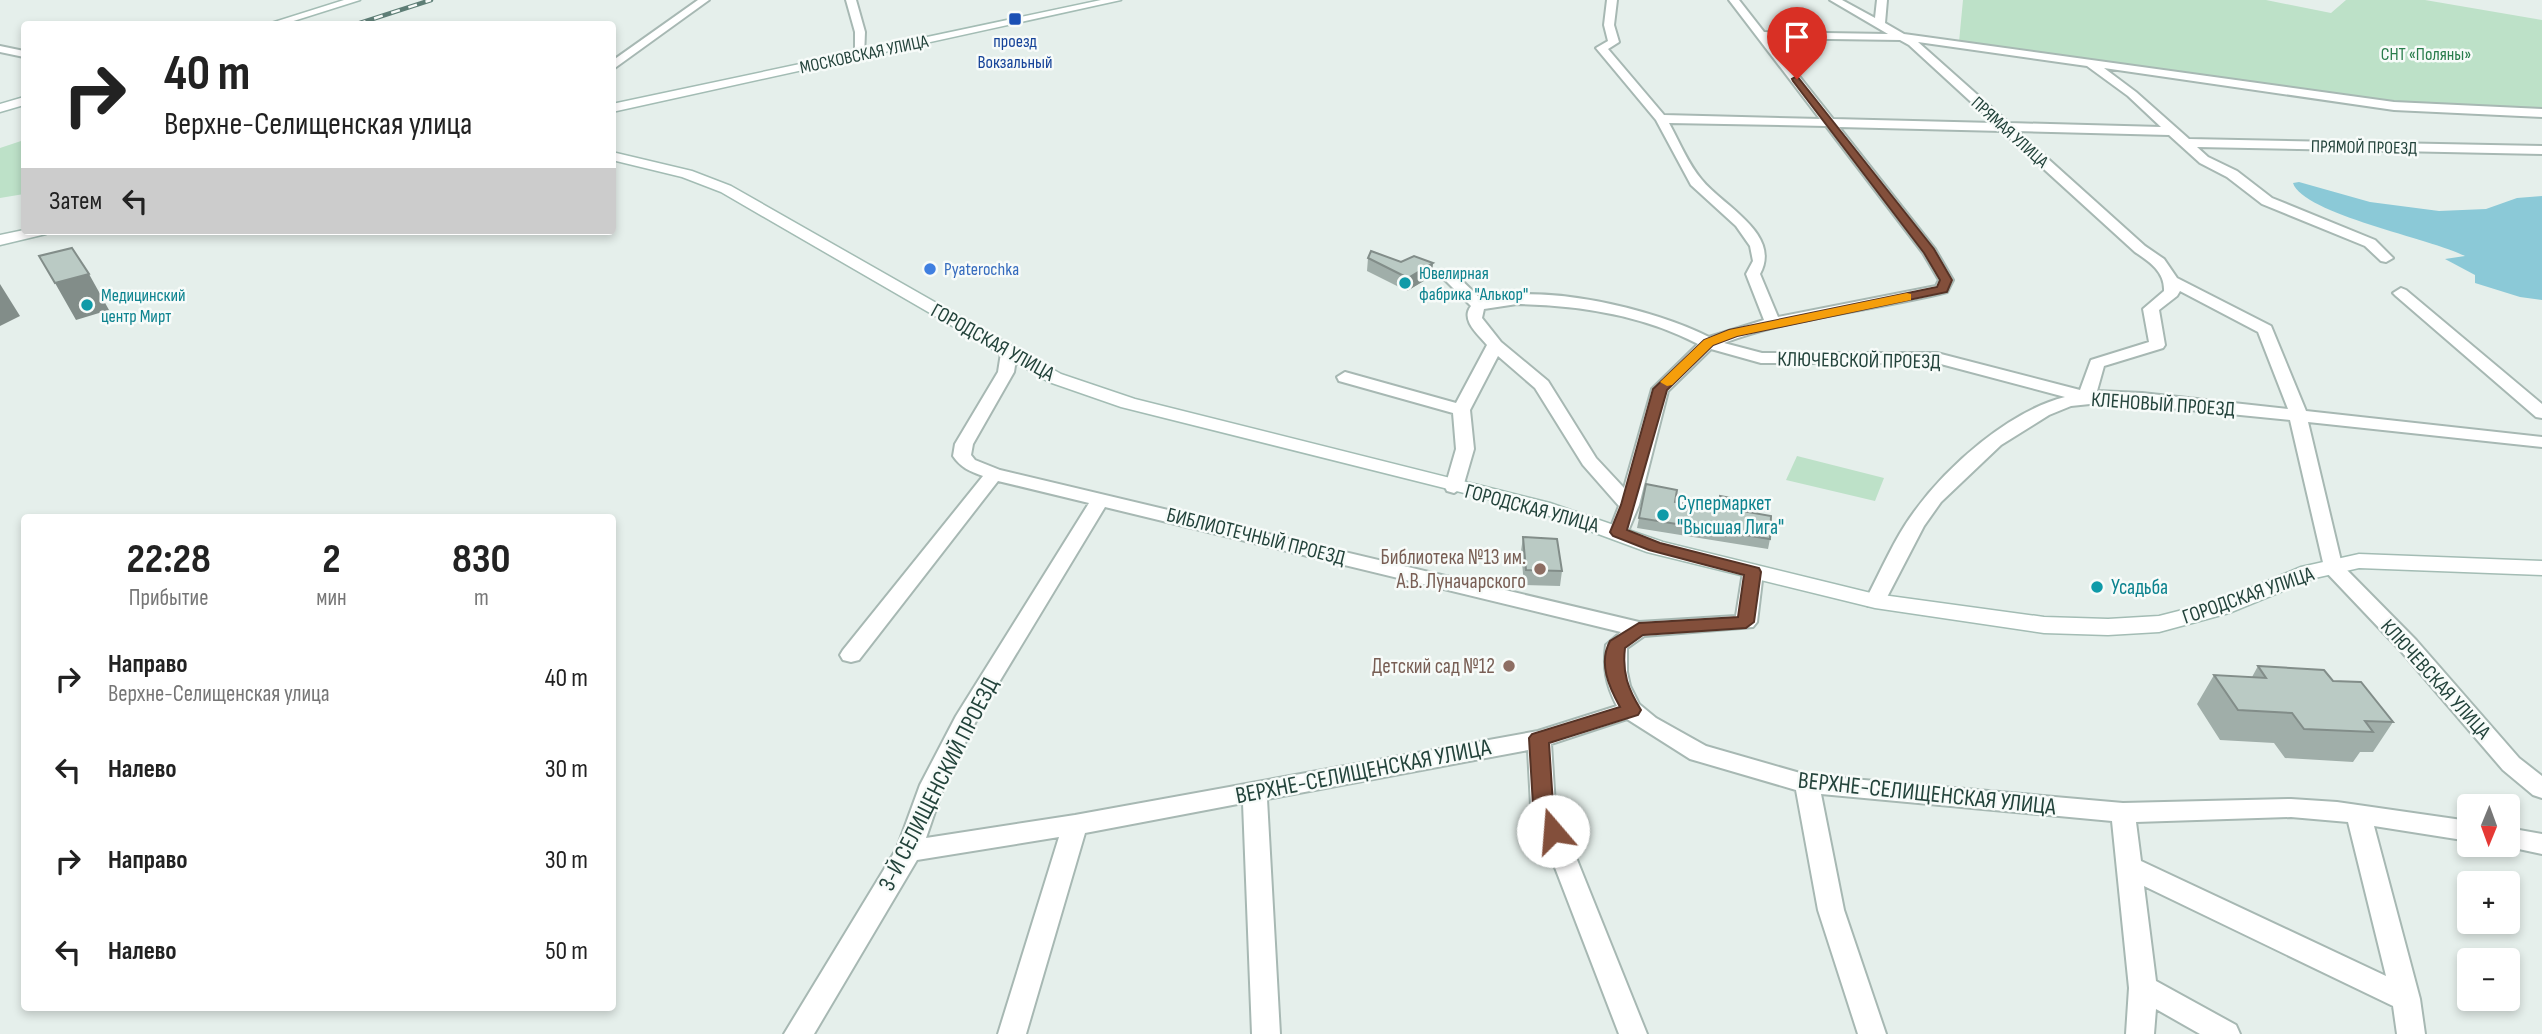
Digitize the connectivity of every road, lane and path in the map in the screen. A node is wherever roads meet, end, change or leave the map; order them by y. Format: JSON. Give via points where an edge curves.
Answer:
{"nodes":[{"id":1,"x":303,"y":0,"type":"edge"},
{"id":2,"x":355,"y":0,"type":"edge"},
{"id":3,"x":704,"y":0,"type":"edge"},
{"id":4,"x":851,"y":0,"type":"edge"},
{"id":5,"x":1116,"y":0,"type":"edge"},
{"id":6,"x":1612,"y":0,"type":"edge"},
{"id":7,"x":1734,"y":0,"type":"edge"},
{"id":8,"x":1835,"y":0,"type":"edge"},
{"id":9,"x":1882,"y":0,"type":"edge"},
{"id":10,"x":313,"y":12,"type":"junction"},
{"id":11,"x":284,"y":21,"type":"edge"},
{"id":12,"x":1880,"y":24,"type":"junction"},
{"id":13,"x":1763,"y":35,"type":"junction"},
{"id":14,"x":1904,"y":37,"type":"junction"},
{"id":15,"x":0,"y":49,"type":"edge"},
{"id":16,"x":21,"y":53,"type":"edge"},
{"id":17,"x":860,"y":55,"type":"junction"},
{"id":18,"x":2089,"y":62,"type":"junction"},
{"id":19,"x":616,"y":64,"type":"edge"},
{"id":20,"x":21,"y":102,"type":"edge"},
{"id":21,"x":616,"y":107,"type":"edge"},
{"id":22,"x":0,"y":108,"type":"edge"},
{"id":23,"x":2542,"y":113,"type":"edge"},
{"id":24,"x":1661,"y":120,"type":"junction"},
{"id":25,"x":1830,"y":122,"type":"junction"},
{"id":26,"x":2005,"y":127,"type":"junction"},
{"id":27,"x":2174,"y":131,"type":"junction"},
{"id":28,"x":2187,"y":143,"type":"junction"},
{"id":29,"x":2542,"y":150,"type":"edge"},
{"id":30,"x":616,"y":157,"type":"edge"},
{"id":31,"x":23,"y":235,"type":"edge"},
{"id":32,"x":0,"y":240,"type":"edge"},
{"id":33,"x":2386,"y":257,"type":"dead end"},
{"id":34,"x":1448,"y":275,"type":"dead end"},
{"id":35,"x":2172,"y":281,"type":"junction"},
{"id":36,"x":2400,"y":293,"type":"dead end"},
{"id":37,"x":1479,"y":306,"type":"junction"},
{"id":38,"x":1773,"y":323,"type":"junction"},
{"id":39,"x":1709,"y":343,"type":"junction"},
{"id":40,"x":1495,"y":345,"type":"junction"},
{"id":41,"x":1009,"y":353,"type":"junction"},
{"id":42,"x":1345,"y":377,"type":"dead end"},
{"id":43,"x":2087,"y":397,"type":"junction"},
{"id":44,"x":1461,"y":410,"type":"junction"},
{"id":45,"x":2542,"y":413,"type":"edge"},
{"id":46,"x":2299,"y":417,"type":"junction"},
{"id":47,"x":2542,"y":442,"type":"edge"},
{"id":48,"x":994,"y":474,"type":"junction"},
{"id":49,"x":1454,"y":487,"type":"junction"},
{"id":50,"x":1101,"y":498,"type":"junction"},
{"id":51,"x":1629,"y":505,"type":"junction"},
{"id":52,"x":1619,"y":532,"type":"junction"},
{"id":53,"x":2332,"y":568,"type":"junction"},
{"id":54,"x":2542,"y":568,"type":"edge"},
{"id":55,"x":1753,"y":572,"type":"junction"},
{"id":56,"x":1875,"y":601,"type":"junction"},
{"id":57,"x":1639,"y":629,"type":"junction"},
{"id":58,"x":851,"y":655,"type":"dead end"},
{"id":59,"x":1632,"y":710,"type":"junction"},
{"id":60,"x":1539,"y":738,"type":"junction"},
{"id":61,"x":1807,"y":784,"type":"junction"},
{"id":62,"x":2542,"y":789,"type":"edge"},
{"id":63,"x":1255,"y":792,"type":"junction"},
{"id":64,"x":2123,"y":813,"type":"junction"},
{"id":65,"x":2358,"y":813,"type":"junction"},
{"id":66,"x":1075,"y":825,"type":"junction"},
{"id":67,"x":2457,"y":829,"type":"edge"},
{"id":68,"x":2520,"y":840,"type":"edge"},
{"id":69,"x":2542,"y":844,"type":"edge"},
{"id":70,"x":909,"y":851,"type":"junction"},
{"id":71,"x":2129,"y":867,"type":"junction"},
{"id":72,"x":2143,"y":988,"type":"junction"},
{"id":73,"x":2406,"y":999,"type":"junction"},
{"id":74,"x":798,"y":1034,"type":"edge"},
{"id":75,"x":1012,"y":1034,"type":"edge"},
{"id":76,"x":1266,"y":1034,"type":"edge"},
{"id":77,"x":1633,"y":1034,"type":"edge"},
{"id":78,"x":1872,"y":1034,"type":"edge"},
{"id":79,"x":2140,"y":1034,"type":"edge"},
{"id":80,"x":2226,"y":1034,"type":"edge"},
{"id":81,"x":2411,"y":1034,"type":"edge"}],
"edges":[{"from":1,"to":10,"type":"street"},
{"from":2,"to":10,"type":"street"},
{"from":3,"to":19,"type":"street"},
{"from":4,"to":17,"type":"street","via":[[860,32]]},
{"from":5,"to":17,"type":"street","name":"МОСКОВСКАЯ УЛИЦА"},
{"from":6,"to":24,"type":"street","via":[[1609,25],[1614,42],[1601,48]]},
{"from":7,"to":13,"type":"street"},
{"from":8,"to":12,"type":"street","name":"ПРЯМАЯ УЛИЦА"},
{"from":9,"to":12,"type":"street"},
{"from":10,"to":11,"type":"street"},
{"from":12,"to":14,"type":"street","name":"ПРЯМАЯ УЛИЦА"},
{"from":13,"to":14,"type":"street"},
{"from":13,"to":25,"type":"street"},
{"from":14,"to":18,"type":"street"},
{"from":14,"to":26,"type":"street","name":"ПРЯМАЯ УЛИЦА"},
{"from":15,"to":16,"type":"street"},
{"from":17,"to":21,"type":"street","name":"МОСКОВСКАЯ УЛИЦА"},
{"from":18,"to":23,"type":"street","via":[[2394,106]]},
{"from":18,"to":27,"type":"street"},
{"from":20,"to":22,"type":"street"},
{"from":24,"to":25,"type":"street"},
{"from":24,"to":38,"type":"street","via":[[1696,182],[1741,223],[1757,246],[1759,261],[1753,274]]},
{"from":25,"to":26,"type":"street"},
{"from":25,"to":38,"type":"street","via":[[1930,252],[1946,280],[1942,289]]},
{"from":26,"to":27,"type":"street"},
{"from":26,"to":35,"type":"street","name":"ПРЯМАЯ УЛИЦА","via":[[2159,262]]},
{"from":27,"to":28,"type":"street"},
{"from":28,"to":29,"type":"street","name":"ПРЯМОЙ ПРОЕЗД"},
{"from":28,"to":33,"type":"street","via":[[2204,160],[2232,174],[2267,201],[2370,243]]},
{"from":30,"to":41,"type":"street","name":"ГОРОДСКАЯ УЛИЦА","via":[[726,189]]},
{"from":31,"to":32,"type":"street"},
{"from":34,"to":37,"type":"street"},
{"from":35,"to":43,"type":"street","via":[[2172,293],[2151,309],[2157,345],[2097,363]]},
{"from":35,"to":46,"type":"street","via":[[2265,329]]},
{"from":36,"to":45,"type":"street"},
{"from":37,"to":39,"type":"street","name":"КЛЮЧЕВСКОЙ ПРОЕЗД","via":[[1495,300],[1525,299],[1600,308],[1656,321]]},
{"from":37,"to":40,"type":"street","via":[[1474,319]]},
{"from":38,"to":39,"type":"street"},
{"from":39,"to":43,"type":"street","name":"КЛЮЧЕВСКОЙ ПРОЕЗД","via":[[1761,358],[1937,358]]},
{"from":39,"to":51,"type":"street","via":[[1660,389]]},
{"from":40,"to":44,"type":"street"},
{"from":40,"to":51,"type":"street","via":[[1542,385],[1589,461]]},
{"from":41,"to":48,"type":"street","name":"БИБЛИОТЕЧНЫЙ ПРОЕЗД","via":[[1006,372],[964,444],[962,456],[969,464]]},
{"from":41,"to":49,"type":"street","name":"ГОРОДСКАЯ УЛИЦА","via":[[1055,378],[1128,403]]},
{"from":42,"to":44,"type":"street"},
{"from":43,"to":46,"type":"street","name":"КЛЕНОВЫЙ ПРОЕЗД","via":[[2142,398]]},
{"from":43,"to":56,"type":"street","name":"КЛЕНОВЫЙ ПРОЕЗД","via":[[2017,424],[1960,473],[1922,514]]},
{"from":44,"to":49,"type":"street","via":[[1465,449]]},
{"from":46,"to":47,"type":"street","name":"КЛЕНОВЫЙ ПРОЕЗД"},
{"from":46,"to":53,"type":"street"},
{"from":48,"to":50,"type":"street","name":"БИБЛИОТЕЧНЫЙ ПРОЕЗД"},
{"from":48,"to":58,"type":"street"},
{"from":49,"to":52,"type":"street","name":"ГОРОДСКАЯ УЛИЦА","via":[[1543,507]]},
{"from":50,"to":57,"type":"street","name":"БИБЛИОТЕЧНЫЙ ПРОЕЗД"},
{"from":50,"to":70,"type":"street","name":"3-Й СЕЛИЩЕНСКИЙ ПРОЕЗД","via":[[967,716],[932,785]]},
{"from":51,"to":52,"type":"street"},
{"from":52,"to":55,"type":"street","name":"ГОРОДСКАЯ УЛИЦА","via":[[1655,547]]},
{"from":53,"to":54,"type":"street","name":"ГОРОДСКАЯ УЛИЦА","via":[[2359,561]]},
{"from":53,"to":56,"type":"street","name":"ГОРОДСКАЯ УЛИЦА","via":[[2309,572],[2229,606],[2159,624],[2044,625]]},
{"from":53,"to":62,"type":"street","name":"КЛЮЧЕВСКАЯ УЛИЦА","via":[[2408,645],[2511,764]]},
{"from":55,"to":56,"type":"street","name":"ГОРОДСКАЯ УЛИЦА"},
{"from":55,"to":57,"type":"street","name":"БИБЛИОТЕЧНЫЙ ПРОЕЗД","via":[[1746,622]]},
{"from":57,"to":59,"type":"street","via":[[1616,645],[1614,667],[1618,687]]},
{"from":59,"to":60,"type":"street","name":"ВЕРХНЕ-СЕЛИЩЕНСКАЯ УЛИЦА"},
{"from":59,"to":61,"type":"street","name":"ВЕРХНЕ-СЕЛИЩЕНСКАЯ УЛИЦА","via":[[1698,753]]},
{"from":60,"to":63,"type":"street","name":"ВЕРХНЕ-СЕЛИЩЕНСКАЯ УЛИЦА"},
{"from":60,"to":77,"type":"street","via":[[1543,805]]},
{"from":61,"to":64,"type":"street","name":"ВЕРХНЕ-СЕЛИЩЕНСКАЯ УЛИЦА"},
{"from":61,"to":78,"type":"street","via":[[1831,910]]},
{"from":63,"to":66,"type":"street","name":"ВЕРХНЕ-СЕЛИЩЕНСКАЯ УЛИЦА"},
{"from":63,"to":76,"type":"street"},
{"from":64,"to":65,"type":"street","name":"ВЕРХНЕ-СЕЛИЩЕНСКАЯ УЛИЦА","via":[[2291,808]]},
{"from":64,"to":71,"type":"street"},
{"from":65,"to":67,"type":"street","name":"ВЕРХНЕ-СЕЛИЩЕНСКАЯ УЛИЦА"},
{"from":65,"to":73,"type":"street"},
{"from":66,"to":70,"type":"street","name":"ВЕРХНЕ-СЕЛИЩЕНСКАЯ УЛИЦА"},
{"from":66,"to":75,"type":"street"},
{"from":68,"to":69,"type":"street"},
{"from":70,"to":74,"type":"street","name":"3-Й СЕЛИЩЕНСКИЙ ПРОЕЗД"},
{"from":71,"to":72,"type":"street"},
{"from":71,"to":73,"type":"street"},
{"from":72,"to":79,"type":"street"},
{"from":72,"to":80,"type":"street"},
{"from":73,"to":81,"type":"street"}]}
